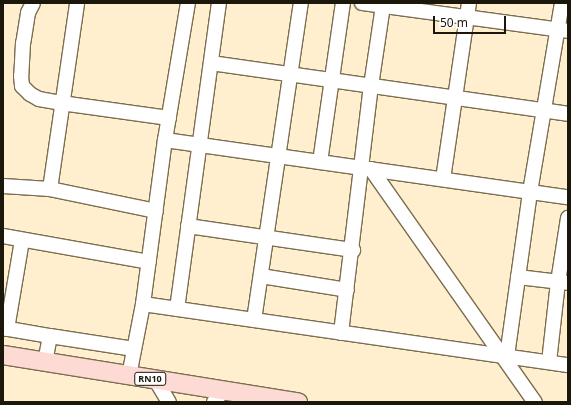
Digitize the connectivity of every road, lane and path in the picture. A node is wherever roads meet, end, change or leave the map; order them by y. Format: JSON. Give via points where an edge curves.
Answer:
{"nodes":[{"id":1,"x":33,"y":3,"type":"edge"},
{"id":2,"x":78,"y":3,"type":"edge"},
{"id":3,"x":188,"y":3,"type":"edge"},
{"id":4,"x":219,"y":3,"type":"edge"},
{"id":5,"x":301,"y":3,"type":"edge"},
{"id":6,"x":343,"y":3,"type":"edge"},
{"id":7,"x":362,"y":3,"type":"edge"},
{"id":8,"x":469,"y":3,"type":"edge"},
{"id":9,"x":562,"y":3,"type":"edge"},
{"id":10,"x":383,"y":6,"type":"junction"},
{"id":11,"x":404,"y":6,"type":"edge"},
{"id":12,"x":467,"y":17,"type":"junction"},
{"id":13,"x":562,"y":30,"type":"edge"},
{"id":14,"x":210,"y":63,"type":"junction"},
{"id":15,"x":291,"y":74,"type":"junction"},
{"id":16,"x":332,"y":80,"type":"junction"},
{"id":17,"x":371,"y":86,"type":"junction"},
{"id":18,"x":455,"y":98,"type":"junction"},
{"id":19,"x":62,"y":103,"type":"junction"},
{"id":20,"x":544,"y":110,"type":"junction"},
{"id":21,"x":568,"y":114,"type":"edge"},
{"id":22,"x":169,"y":118,"type":"junction"},
{"id":23,"x":165,"y":140,"type":"junction"},
{"id":24,"x":199,"y":144,"type":"junction"},
{"id":25,"x":280,"y":156,"type":"junction"},
{"id":26,"x":320,"y":162,"type":"junction"},
{"id":27,"x":366,"y":168,"type":"junction"},
{"id":28,"x":443,"y":179,"type":"junction"},
{"id":29,"x":3,"y":186,"type":"edge"},
{"id":30,"x":50,"y":189,"type":"junction"},
{"id":31,"x":530,"y":192,"type":"junction"},
{"id":32,"x":568,"y":197,"type":"edge"},
{"id":33,"x":156,"y":211,"type":"junction"},
{"id":34,"x":568,"y":218,"type":"edge"},
{"id":35,"x":188,"y":226,"type":"junction"},
{"id":36,"x":3,"y":236,"type":"edge"},
{"id":37,"x":267,"y":238,"type":"junction"},
{"id":38,"x":22,"y":240,"type":"junction"},
{"id":39,"x":353,"y":250,"type":"junction"},
{"id":40,"x":149,"y":262,"type":"junction"},
{"id":41,"x":261,"y":276,"type":"junction"},
{"id":42,"x":518,"y":277,"type":"junction"},
{"id":43,"x":563,"y":283,"type":"edge"},
{"id":44,"x":347,"y":290,"type":"junction"},
{"id":45,"x":143,"y":304,"type":"junction"},
{"id":46,"x":177,"y":309,"type":"junction"},
{"id":47,"x":254,"y":320,"type":"junction"},
{"id":48,"x":5,"y":328,"type":"edge"},
{"id":49,"x":342,"y":333,"type":"junction"},
{"id":50,"x":50,"y":336,"type":"junction"},
{"id":51,"x":134,"y":349,"type":"junction"},
{"id":52,"x":3,"y":355,"type":"edge"},
{"id":53,"x":504,"y":356,"type":"junction"},
{"id":54,"x":45,"y":362,"type":"junction"},
{"id":55,"x":549,"y":362,"type":"junction"},
{"id":56,"x":568,"y":365,"type":"edge"},
{"id":57,"x":129,"y":376,"type":"junction"},
{"id":58,"x":156,"y":379,"type":"junction"},
{"id":59,"x":218,"y":396,"type":"edge"},
{"id":60,"x":169,"y":402,"type":"edge"},
{"id":61,"x":298,"y":402,"type":"edge"},
{"id":62,"x":536,"y":402,"type":"edge"}],
"edges":[{"from":1,"to":19,"type":"street","via":[[28,13],[23,43],[22,86],[39,99]]},
{"from":2,"to":19,"type":"street"},
{"from":3,"to":22,"type":"street"},
{"from":4,"to":14,"type":"street"},
{"from":5,"to":15,"type":"street"},
{"from":6,"to":16,"type":"street"},
{"from":7,"to":10,"type":"street"},
{"from":8,"to":12,"type":"street"},
{"from":9,"to":13,"type":"street"},
{"from":10,"to":11,"type":"street"},
{"from":10,"to":17,"type":"street"},
{"from":11,"to":12,"type":"street"},
{"from":12,"to":13,"type":"street"},
{"from":12,"to":18,"type":"street"},
{"from":13,"to":20,"type":"street"},
{"from":14,"to":15,"type":"street"},
{"from":14,"to":24,"type":"street"},
{"from":15,"to":16,"type":"street"},
{"from":15,"to":25,"type":"street"},
{"from":16,"to":17,"type":"street"},
{"from":16,"to":26,"type":"street"},
{"from":17,"to":18,"type":"street"},
{"from":17,"to":27,"type":"street"},
{"from":18,"to":20,"type":"street"},
{"from":18,"to":28,"type":"street"},
{"from":19,"to":22,"type":"street"},
{"from":19,"to":30,"type":"street"},
{"from":20,"to":21,"type":"street"},
{"from":20,"to":31,"type":"street"},
{"from":22,"to":23,"type":"street"},
{"from":23,"to":24,"type":"street"},
{"from":23,"to":33,"type":"street"},
{"from":24,"to":25,"type":"street"},
{"from":24,"to":35,"type":"street"},
{"from":25,"to":26,"type":"street"},
{"from":25,"to":37,"type":"street"},
{"from":26,"to":27,"type":"street"},
{"from":27,"to":28,"type":"street"},
{"from":27,"to":39,"type":"street"},
{"from":27,"to":53,"type":"street"},
{"from":28,"to":31,"type":"street"},
{"from":29,"to":30,"type":"street"},
{"from":30,"to":33,"type":"street"},
{"from":31,"to":32,"type":"street"},
{"from":31,"to":42,"type":"street"},
{"from":33,"to":40,"type":"street"},
{"from":34,"to":43,"type":"street"},
{"from":35,"to":37,"type":"street"},
{"from":35,"to":46,"type":"street"},
{"from":36,"to":38,"type":"street"},
{"from":37,"to":39,"type":"street"},
{"from":37,"to":41,"type":"street"},
{"from":38,"to":40,"type":"street"},
{"from":38,"to":48,"type":"street"},
{"from":39,"to":44,"type":"street"},
{"from":40,"to":45,"type":"street"},
{"from":41,"to":44,"type":"street"},
{"from":41,"to":47,"type":"street"},
{"from":42,"to":43,"type":"street"},
{"from":42,"to":53,"type":"street"},
{"from":43,"to":55,"type":"street"},
{"from":44,"to":49,"type":"street"},
{"from":45,"to":46,"type":"street"},
{"from":45,"to":51,"type":"street"},
{"from":46,"to":47,"type":"street"},
{"from":47,"to":49,"type":"street"},
{"from":48,"to":50,"type":"street"},
{"from":49,"to":53,"type":"street"},
{"from":50,"to":51,"type":"street"},
{"from":50,"to":54,"type":"street"},
{"from":51,"to":57,"type":"street"},
{"from":52,"to":54,"type":"main road","number":"RN10"},
{"from":53,"to":55,"type":"street"},
{"from":53,"to":62,"type":"street"},
{"from":54,"to":57,"type":"main road","number":"RN10"},
{"from":55,"to":56,"type":"street"},
{"from":57,"to":58,"type":"main road","number":"RN10"},
{"from":58,"to":59,"type":"main road","number":"RN10"},
{"from":58,"to":60,"type":"street"},
{"from":59,"to":61,"type":"main road","number":"RN10"}]}
